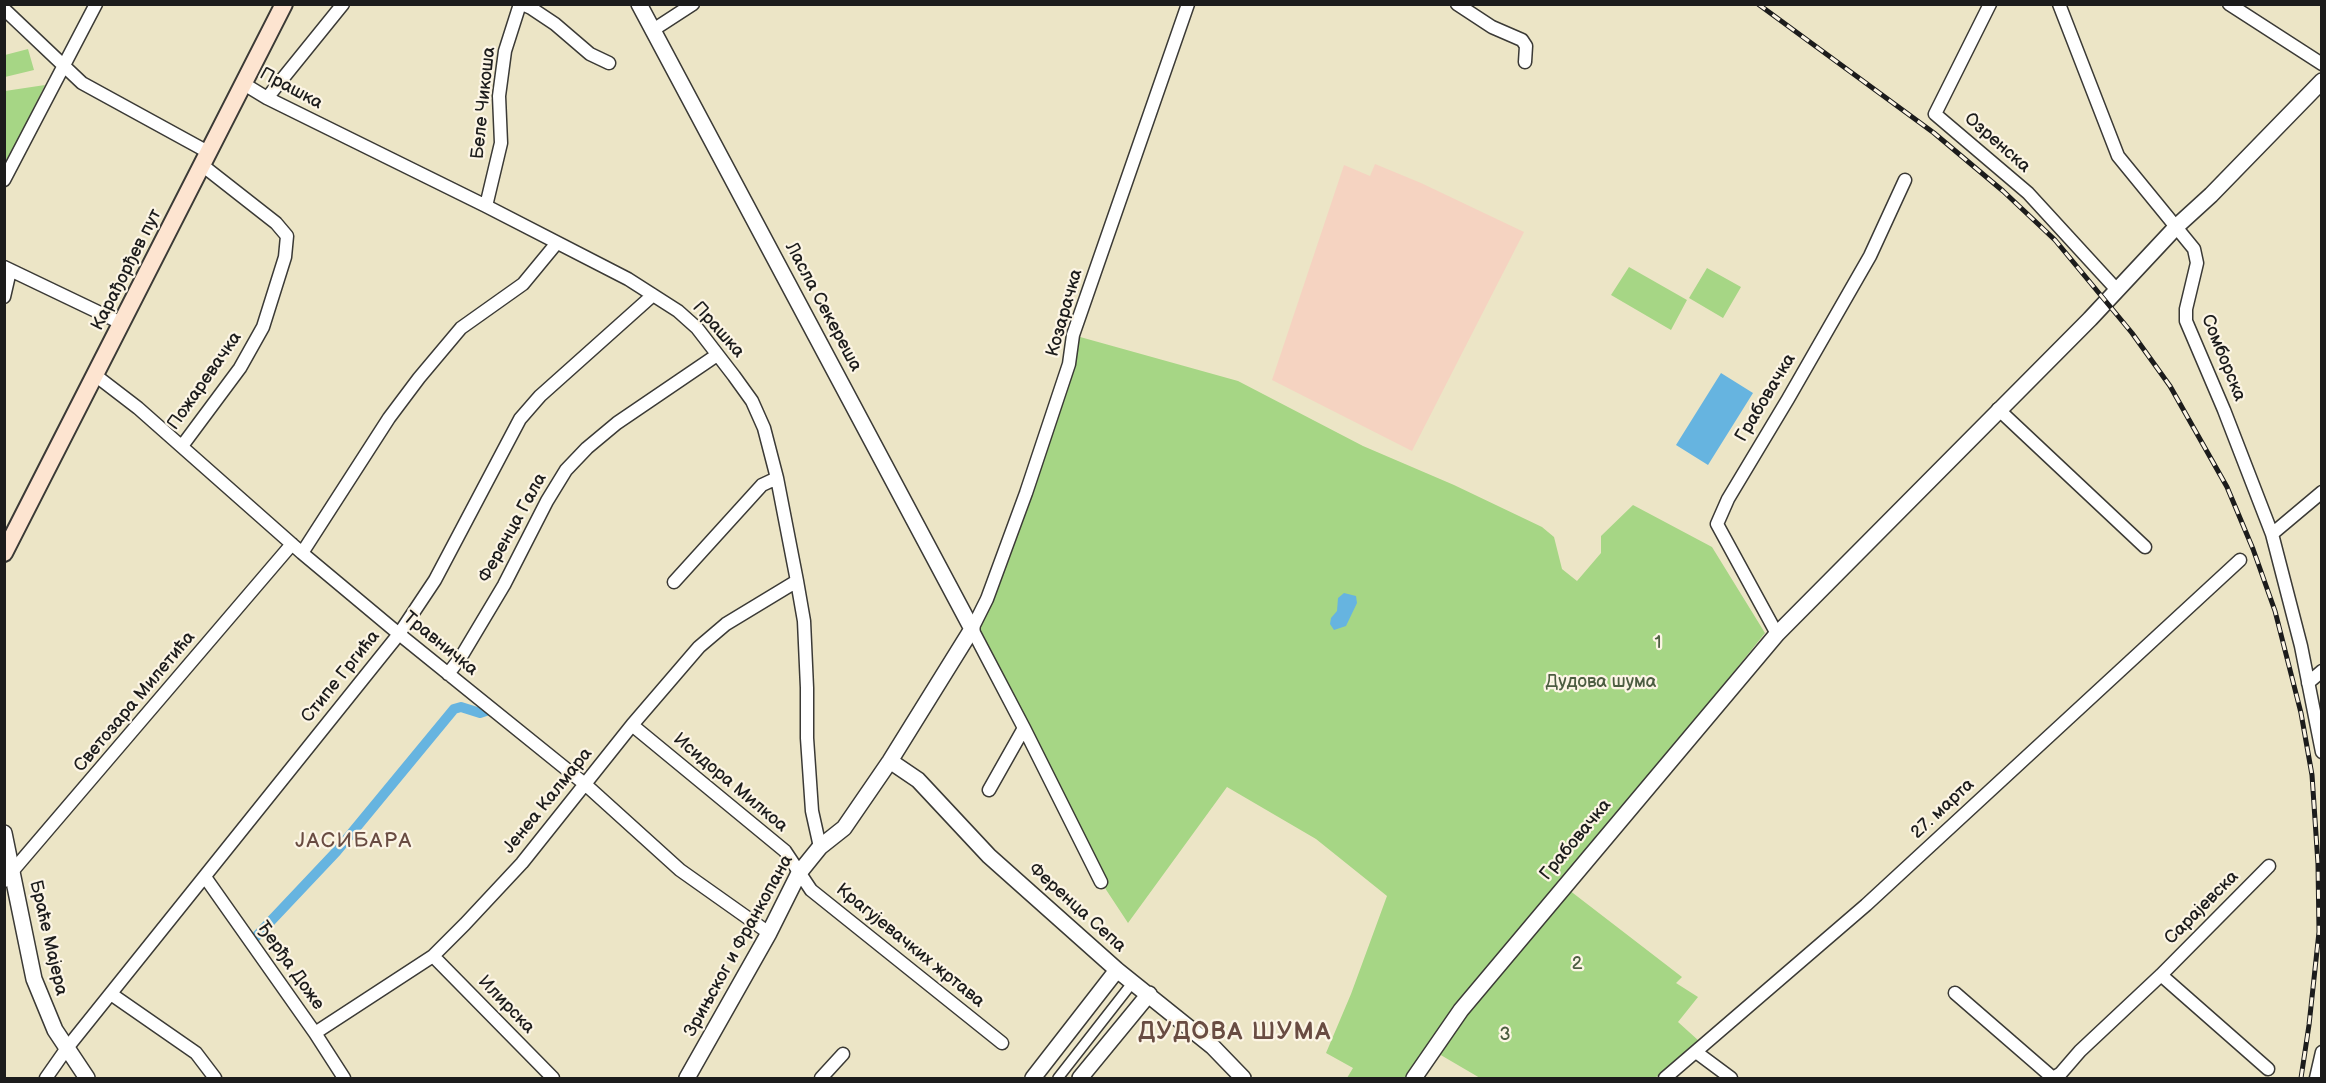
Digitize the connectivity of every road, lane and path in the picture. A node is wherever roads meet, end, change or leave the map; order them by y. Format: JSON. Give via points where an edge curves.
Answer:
{"nodes":[{"id":1,"x":96,"y":4,"type":"edge"},
{"id":2,"x":284,"y":4,"type":"edge"},
{"id":3,"x":343,"y":4,"type":"edge"},
{"id":4,"x":521,"y":4,"type":"edge"},
{"id":5,"x":639,"y":4,"type":"edge"},
{"id":6,"x":693,"y":4,"type":"edge"},
{"id":7,"x":1188,"y":4,"type":"edge"},
{"id":8,"x":1457,"y":4,"type":"edge"},
{"id":9,"x":1990,"y":4,"type":"edge"},
{"id":10,"x":2059,"y":4,"type":"edge"},
{"id":11,"x":2229,"y":4,"type":"edge"},
{"id":12,"x":4,"y":9,"type":"edge"},
{"id":13,"x":653,"y":30,"type":"junction"},
{"id":14,"x":1525,"y":62,"type":"dead end"},
{"id":15,"x":609,"y":63,"type":"dead end"},
{"id":16,"x":2322,"y":64,"type":"edge"},
{"id":17,"x":63,"y":68,"type":"junction"},
{"id":18,"x":2322,"y":81,"type":"edge"},
{"id":19,"x":244,"y":84,"type":"junction"},
{"id":20,"x":267,"y":98,"type":"junction"},
{"id":21,"x":205,"y":158,"type":"junction"},
{"id":22,"x":4,"y":180,"type":"edge"},
{"id":23,"x":1905,"y":180,"type":"dead end"},
{"id":24,"x":486,"y":206,"type":"junction"},
{"id":25,"x":2177,"y":226,"type":"junction"},
{"id":26,"x":556,"y":244,"type":"junction"},
{"id":27,"x":7,"y":269,"type":"edge"},
{"id":28,"x":2118,"y":290,"type":"junction"},
{"id":29,"x":653,"y":295,"type":"junction"},
{"id":30,"x":4,"y":297,"type":"edge"},
{"id":31,"x":121,"y":323,"type":"junction"},
{"id":32,"x":717,"y":355,"type":"junction"},
{"id":33,"x":95,"y":375,"type":"junction"},
{"id":34,"x":1998,"y":409,"type":"junction"},
{"id":35,"x":182,"y":446,"type":"junction"},
{"id":36,"x":777,"y":477,"type":"junction"},
{"id":37,"x":2322,"y":492,"type":"edge"},
{"id":38,"x":2272,"y":534,"type":"junction"},
{"id":39,"x":292,"y":544,"type":"junction"},
{"id":40,"x":2145,"y":547,"type":"dead end"},
{"id":41,"x":4,"y":553,"type":"edge"},
{"id":42,"x":302,"y":553,"type":"junction"},
{"id":43,"x":2240,"y":560,"type":"dead end"},
{"id":44,"x":797,"y":581,"type":"junction"},
{"id":45,"x":674,"y":582,"type":"dead end"},
{"id":46,"x":972,"y":629,"type":"junction"},
{"id":47,"x":399,"y":634,"type":"junction"},
{"id":48,"x":1777,"y":634,"type":"junction"},
{"id":49,"x":2322,"y":671,"type":"edge"},
{"id":50,"x":448,"y":674,"type":"junction"},
{"id":51,"x":2308,"y":683,"type":"junction"},
{"id":52,"x":632,"y":725,"type":"junction"},
{"id":53,"x":1024,"y":728,"type":"junction"},
{"id":54,"x":2320,"y":732,"type":"edge"},
{"id":55,"x":2322,"y":752,"type":"edge"},
{"id":56,"x":890,"y":761,"type":"junction"},
{"id":57,"x":586,"y":784,"type":"junction"},
{"id":58,"x":989,"y":790,"type":"dead end"},
{"id":59,"x":4,"y":832,"type":"edge"},
{"id":60,"x":820,"y":847,"type":"junction"},
{"id":61,"x":2269,"y":866,"type":"dead end"},
{"id":62,"x":799,"y":873,"type":"junction"},
{"id":63,"x":9,"y":877,"type":"edge"},
{"id":64,"x":205,"y":877,"type":"junction"},
{"id":65,"x":1101,"y":882,"type":"dead end"},
{"id":66,"x":769,"y":933,"type":"junction"},
{"id":67,"x":433,"y":956,"type":"junction"},
{"id":68,"x":1117,"y":970,"type":"junction"},
{"id":69,"x":2161,"y":975,"type":"junction"},
{"id":70,"x":1133,"y":982,"type":"junction"},
{"id":71,"x":1955,"y":993,"type":"dead end"},
{"id":72,"x":111,"y":994,"type":"junction"},
{"id":73,"x":1149,"y":994,"type":"junction"},
{"id":74,"x":315,"y":1033,"type":"junction"},
{"id":75,"x":1002,"y":1043,"type":"dead end"},
{"id":76,"x":67,"y":1048,"type":"junction"},
{"id":77,"x":1696,"y":1052,"type":"junction"},
{"id":78,"x":2322,"y":1052,"type":"edge"},
{"id":79,"x":843,"y":1054,"type":"dead end"},
{"id":80,"x":2268,"y":1069,"type":"dead end"},
{"id":81,"x":2059,"y":1077,"type":"edge"},
{"id":82,"x":46,"y":1078,"type":"edge"},
{"id":83,"x":87,"y":1078,"type":"edge"},
{"id":84,"x":215,"y":1078,"type":"edge"},
{"id":85,"x":344,"y":1078,"type":"edge"},
{"id":86,"x":553,"y":1078,"type":"edge"},
{"id":87,"x":687,"y":1078,"type":"edge"},
{"id":88,"x":821,"y":1078,"type":"edge"},
{"id":89,"x":1033,"y":1078,"type":"edge"},
{"id":90,"x":1058,"y":1078,"type":"edge"},
{"id":91,"x":1080,"y":1078,"type":"edge"},
{"id":92,"x":1243,"y":1078,"type":"edge"},
{"id":93,"x":1414,"y":1078,"type":"edge"},
{"id":94,"x":1665,"y":1078,"type":"edge"},
{"id":95,"x":1731,"y":1078,"type":"edge"},
{"id":96,"x":2316,"y":1078,"type":"edge"}],
"edges":[{"from":1,"to":17,"type":"street"},
{"from":2,"to":19,"type":"main road","name":"Карађорђев пут"},
{"from":3,"to":20,"type":"street"},
{"from":4,"to":15,"type":"street","via":[[555,24],[590,54]]},
{"from":4,"to":24,"type":"street","name":"Беле Чикоша","via":[[503,62],[499,96],[501,142]]},
{"from":5,"to":13,"type":"street","name":"Ласла Секереша"},
{"from":6,"to":13,"type":"street"},
{"from":7,"to":46,"type":"street","name":"Козарачка","via":[[1073,335],[1069,364],[1026,493]]},
{"from":8,"to":14,"type":"street","via":[[1521,40],[1526,46]]},
{"from":9,"to":28,"type":"street","name":"Озренска","via":[[1935,114],[2028,193]]},
{"from":10,"to":25,"type":"street","name":"Сомборска","via":[[2118,156]]},
{"from":11,"to":16,"type":"street"},
{"from":12,"to":17,"type":"street"},
{"from":13,"to":46,"type":"street","name":"Ласла Секереша"},
{"from":17,"to":21,"type":"street"},
{"from":17,"to":22,"type":"street"},
{"from":18,"to":25,"type":"street","name":"Грабовачка"},
{"from":19,"to":20,"type":"street","name":"Прашка"},
{"from":19,"to":21,"type":"main road","name":"Карађорђев пут"},
{"from":20,"to":24,"type":"street","name":"Прашка"},
{"from":21,"to":31,"type":"main road","name":"Карађорђев пут"},
{"from":21,"to":35,"type":"street","name":"Пожаревачка","via":[[287,236],[285,257],[263,327],[240,368]]},
{"from":23,"to":48,"type":"street","name":"Грабовачка","via":[[1870,256],[1728,499],[1718,524]]},
{"from":24,"to":26,"type":"street","name":"Прашка"},
{"from":25,"to":28,"type":"street","name":"Грабовачка"},
{"from":25,"to":38,"type":"street","name":"Сомборска","via":[[2197,259],[2186,309],[2188,326]]},
{"from":26,"to":29,"type":"street","name":"Прашка"},
{"from":26,"to":42,"type":"street","via":[[523,284],[461,328],[419,378]]},
{"from":27,"to":30,"type":"street"},
{"from":27,"to":31,"type":"street"},
{"from":28,"to":34,"type":"street","name":"Грабовачка"},
{"from":29,"to":32,"type":"street","name":"Прашка","via":[[697,328]]},
{"from":29,"to":47,"type":"street","name":"Стипе Гргића","via":[[540,396],[520,419],[435,580]]},
{"from":31,"to":33,"type":"main road","name":"Карађорђев пут"},
{"from":32,"to":36,"type":"street","name":"Прашка","via":[[752,400]]},
{"from":32,"to":50,"type":"street","name":"Ференца Гала","via":[[617,423],[566,470],[504,585]]},
{"from":33,"to":35,"type":"street","name":"Травничка"},
{"from":33,"to":41,"type":"main road","name":"Карађорђев пут"},
{"from":34,"to":40,"type":"street"},
{"from":34,"to":48,"type":"street","name":"Грабовачка"},
{"from":35,"to":39,"type":"street","name":"Травничка"},
{"from":36,"to":44,"type":"street","name":"Прашка"},
{"from":36,"to":45,"type":"street","via":[[762,485]]},
{"from":37,"to":38,"type":"street"},
{"from":38,"to":51,"type":"street","name":"Сомборска"},
{"from":39,"to":42,"type":"street","name":"Травничка"},
{"from":39,"to":63,"type":"street","name":"Светозара Милетића"},
{"from":42,"to":47,"type":"street","name":"Травничка"},
{"from":43,"to":77,"type":"street","name":"27. марта","via":[[1866,904]]},
{"from":44,"to":52,"type":"street","name":"Јенеа Калмара","via":[[726,624],[699,647]]},
{"from":44,"to":60,"type":"street","name":"Прашка","via":[[804,621],[812,801]]},
{"from":46,"to":53,"type":"street","name":"Ференца Сепа"},
{"from":46,"to":56,"type":"street","name":"Зрињског и Франкопана"},
{"from":47,"to":50,"type":"street","name":"Травничка"},
{"from":47,"to":64,"type":"street","name":"Стипе Гргића"},
{"from":48,"to":93,"type":"street","name":"Грабовачка","via":[[1468,1001]]},
{"from":49,"to":51,"type":"street"},
{"from":50,"to":57,"type":"street","name":"Травничка"},
{"from":51,"to":54,"type":"street","name":"Сомборска"},
{"from":52,"to":57,"type":"street","name":"Јенеа Калмара"},
{"from":52,"to":62,"type":"street","name":"Исидора Милкоа","via":[[784,851]]},
{"from":53,"to":58,"type":"street"},
{"from":53,"to":65,"type":"street","name":"Ференца Сепа"},
{"from":54,"to":55,"type":"street","name":"Сомборска"},
{"from":56,"to":60,"type":"street","name":"Зрињског и Франкопана","via":[[844,828]]},
{"from":56,"to":68,"type":"street","name":"Ференца Сепа","via":[[918,780],[990,856]]},
{"from":57,"to":66,"type":"street","name":"Травничка","via":[[680,870]]},
{"from":57,"to":67,"type":"street","name":"Јенеа Калмара","via":[[522,862]]},
{"from":59,"to":63,"type":"street","name":"Браће Мајера"},
{"from":60,"to":62,"type":"street","name":"Зрињског и Франкопана"},
{"from":61,"to":69,"type":"street","name":"Сарајевска"},
{"from":62,"to":66,"type":"street","name":"Зрињског и Франкопана"},
{"from":62,"to":75,"type":"street","name":"Крагујевачких жртава","via":[[811,890]]},
{"from":63,"to":76,"type":"street","name":"Браће Мајера","via":[[34,979]]},
{"from":64,"to":72,"type":"street","name":"Стипе Гргића"},
{"from":64,"to":74,"type":"street","name":"Ђерђа Доже"},
{"from":66,"to":87,"type":"street","name":"Зрињског и Франкопана"},
{"from":67,"to":74,"type":"street","name":"Јенеа Калмара"},
{"from":67,"to":86,"type":"street","name":"Илирска"},
{"from":68,"to":70,"type":"street","name":"Ференца Сепа"},
{"from":68,"to":89,"type":"street"},
{"from":69,"to":80,"type":"street"},
{"from":69,"to":81,"type":"street","name":"Сарајевска","via":[[2080,1051]]},
{"from":70,"to":73,"type":"street","name":"Ференца Сепа"},
{"from":70,"to":90,"type":"street"},
{"from":71,"to":81,"type":"street","name":"Сарајевска"},
{"from":72,"to":76,"type":"street","name":"Стипе Гргића"},
{"from":72,"to":84,"type":"street","via":[[196,1053]]},
{"from":73,"to":91,"type":"street"},
{"from":73,"to":92,"type":"street","name":"Ференца Сепа","via":[[1213,1047]]},
{"from":74,"to":85,"type":"street","name":"Ђерђа Доже"},
{"from":76,"to":82,"type":"street","name":"Стипе Гргића"},
{"from":76,"to":83,"type":"street","name":"Браће Мајера"},
{"from":77,"to":94,"type":"street","name":"27. марта"},
{"from":77,"to":95,"type":"street"},
{"from":78,"to":96,"type":"street"},
{"from":79,"to":88,"type":"street"}]}
